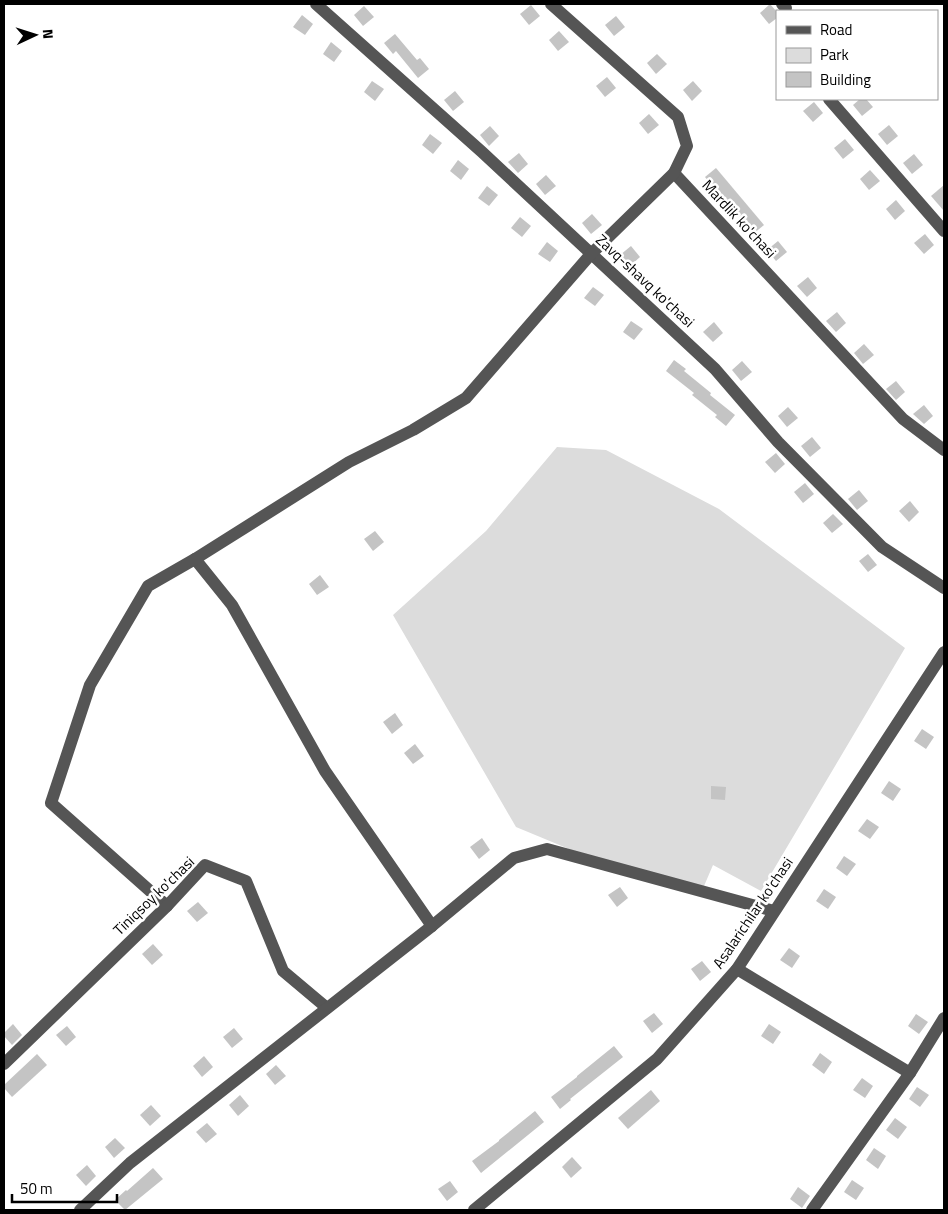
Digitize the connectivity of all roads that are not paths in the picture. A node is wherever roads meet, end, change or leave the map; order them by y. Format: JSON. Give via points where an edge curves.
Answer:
{"nodes":[{"id":1,"x":316,"y":4,"type":"edge"},
{"id":2,"x":551,"y":4,"type":"edge"},
{"id":3,"x":830,"y":100,"type":"edge"},
{"id":4,"x":674,"y":174,"type":"junction"},
{"id":5,"x":944,"y":231,"type":"edge"},
{"id":6,"x":591,"y":254,"type":"junction"},
{"id":7,"x":944,"y":450,"type":"edge"},
{"id":8,"x":195,"y":559,"type":"junction"},
{"id":9,"x":944,"y":588,"type":"edge"},
{"id":10,"x":944,"y":652,"type":"edge"},
{"id":11,"x":168,"y":906,"type":"junction"},
{"id":12,"x":774,"y":911,"type":"junction"},
{"id":13,"x":432,"y":926,"type":"junction"},
{"id":14,"x":736,"y":969,"type":"junction"},
{"id":15,"x":327,"y":1008,"type":"junction"},
{"id":16,"x":944,"y":1018,"type":"edge"},
{"id":17,"x":4,"y":1064,"type":"edge"},
{"id":18,"x":910,"y":1073,"type":"junction"},
{"id":19,"x":80,"y":1210,"type":"edge"},
{"id":20,"x":474,"y":1210,"type":"edge"},
{"id":21,"x":812,"y":1210,"type":"edge"}],
"edges":[{"from":1,"to":6,"type":"street","name":"Zavq-shavq ko'chasi"},
{"from":2,"to":4,"type":"street","via":[[678,117],[687,146]]},
{"from":3,"to":5,"type":"street"},
{"from":4,"to":6,"type":"street"},
{"from":4,"to":7,"type":"street","name":"Mardlik ko'chasi","via":[[903,419]]},
{"from":6,"to":8,"type":"street","via":[[466,398],[350,462]]},
{"from":6,"to":9,"type":"street","name":"Zavq-shavq ko'chasi","via":[[715,369],[778,442],[882,547]]},
{"from":8,"to":11,"type":"street","via":[[148,586],[90,685],[51,803]]},
{"from":8,"to":13,"type":"street","via":[[232,605],[326,772]]},
{"from":10,"to":12,"type":"street","name":"Asalarichilar ko'chasi"},
{"from":11,"to":15,"type":"street","name":"Tiniqsoy ko'chasi","via":[[205,865],[246,881],[283,971]]},
{"from":11,"to":17,"type":"street","name":"Tiniqsoy ko'chasi"},
{"from":12,"to":13,"type":"street","via":[[547,849],[514,858]]},
{"from":12,"to":14,"type":"street","name":"Asalarichilar ko'chasi"},
{"from":13,"to":15,"type":"street"},
{"from":14,"to":18,"type":"street"},
{"from":14,"to":20,"type":"street","name":"Asalarichilar ko'chasi","via":[[657,1059]]},
{"from":15,"to":19,"type":"street","via":[[130,1163]]},
{"from":16,"to":18,"type":"street"},
{"from":18,"to":21,"type":"street"}]}
